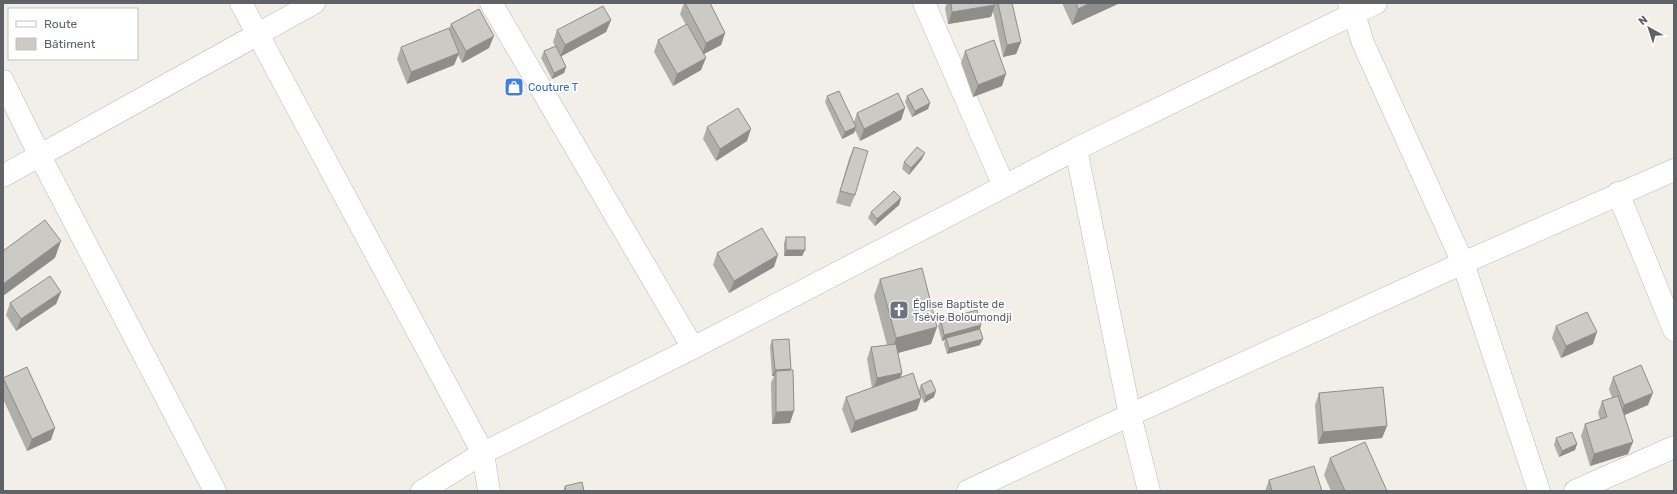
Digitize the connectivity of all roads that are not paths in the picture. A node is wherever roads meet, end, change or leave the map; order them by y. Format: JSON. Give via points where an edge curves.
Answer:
{"nodes":[{"id":1,"x":241,"y":3,"type":"edge"},
{"id":2,"x":314,"y":3,"type":"edge"},
{"id":3,"x":490,"y":3,"type":"edge"},
{"id":4,"x":924,"y":3,"type":"edge"},
{"id":5,"x":1376,"y":3,"type":"edge"},
{"id":6,"x":1352,"y":8,"type":"edge"},
{"id":7,"x":257,"y":35,"type":"junction"},
{"id":8,"x":3,"y":81,"type":"edge"},
{"id":9,"x":1076,"y":149,"type":"junction"},
{"id":10,"x":40,"y":156,"type":"junction"},
{"id":11,"x":1674,"y":170,"type":"edge"},
{"id":12,"x":3,"y":176,"type":"edge"},
{"id":13,"x":1004,"y":186,"type":"junction"},
{"id":14,"x":1618,"y":193,"type":"junction"},
{"id":15,"x":1463,"y":263,"type":"junction"},
{"id":16,"x":1674,"y":330,"type":"edge"},
{"id":17,"x":693,"y":348,"type":"junction"},
{"id":18,"x":1130,"y":415,"type":"junction"},
{"id":19,"x":1674,"y":447,"type":"edge"},
{"id":20,"x":483,"y":453,"type":"junction"},
{"id":21,"x":215,"y":491,"type":"edge"},
{"id":22,"x":422,"y":491,"type":"edge"},
{"id":23,"x":489,"y":491,"type":"edge"},
{"id":24,"x":968,"y":491,"type":"edge"},
{"id":25,"x":1149,"y":491,"type":"edge"},
{"id":26,"x":1539,"y":491,"type":"edge"},
{"id":27,"x":1575,"y":491,"type":"edge"}],
"edges":[{"from":1,"to":7,"type":"street"},
{"from":2,"to":7,"type":"street"},
{"from":3,"to":17,"type":"street"},
{"from":4,"to":13,"type":"street"},
{"from":5,"to":6,"type":"street"},
{"from":6,"to":9,"type":"street"},
{"from":6,"to":15,"type":"street","via":[[1363,43]]},
{"from":7,"to":10,"type":"street"},
{"from":7,"to":20,"type":"street"},
{"from":8,"to":10,"type":"street"},
{"from":9,"to":13,"type":"street"},
{"from":9,"to":18,"type":"street"},
{"from":10,"to":12,"type":"street"},
{"from":10,"to":21,"type":"street"},
{"from":11,"to":14,"type":"street"},
{"from":13,"to":17,"type":"street"},
{"from":14,"to":15,"type":"street"},
{"from":14,"to":16,"type":"street"},
{"from":15,"to":18,"type":"street"},
{"from":15,"to":26,"type":"street"},
{"from":17,"to":20,"type":"street"},
{"from":18,"to":24,"type":"street"},
{"from":18,"to":25,"type":"street"},
{"from":19,"to":27,"type":"street"},
{"from":20,"to":22,"type":"street"},
{"from":20,"to":23,"type":"street"}]}
